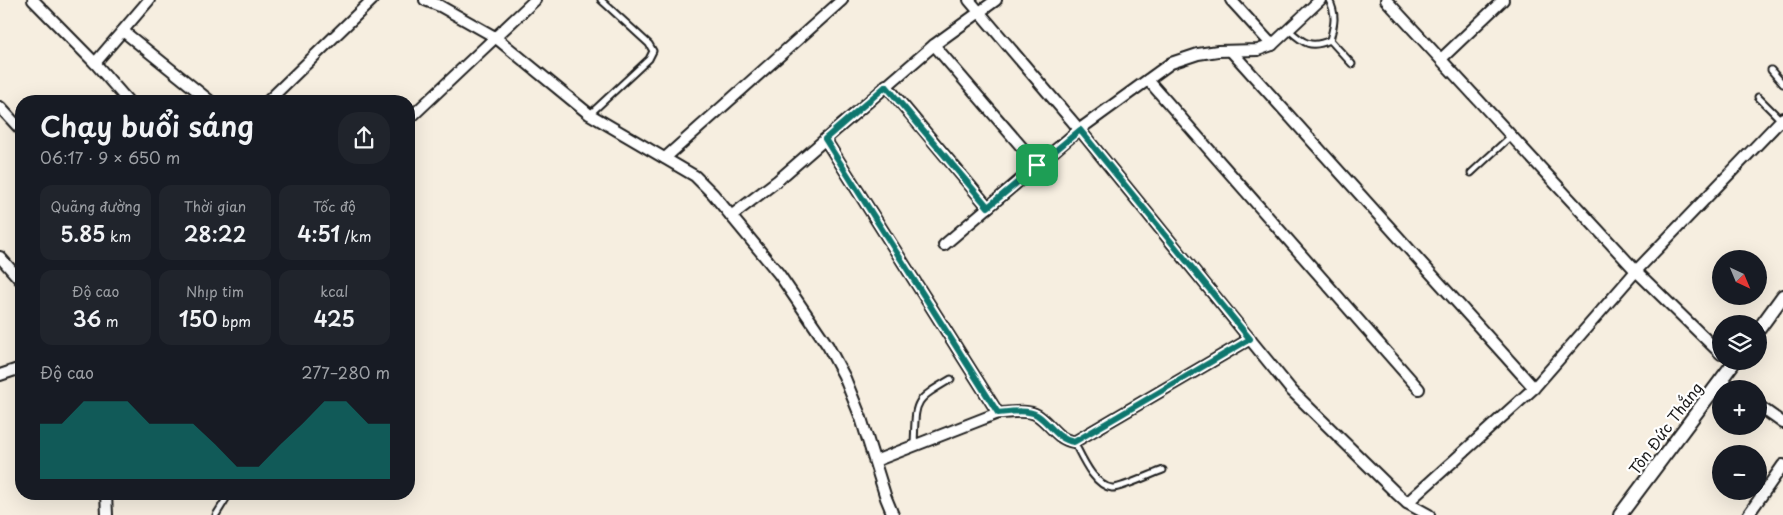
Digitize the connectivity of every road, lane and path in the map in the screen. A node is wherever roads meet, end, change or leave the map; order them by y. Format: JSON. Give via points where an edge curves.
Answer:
{"nodes":[{"id":1,"x":34,"y":0,"type":"edge"},
{"id":2,"x":149,"y":0,"type":"edge"},
{"id":3,"x":372,"y":0,"type":"edge"},
{"id":4,"x":426,"y":0,"type":"edge"},
{"id":5,"x":535,"y":0,"type":"edge"},
{"id":6,"x":602,"y":0,"type":"edge"},
{"id":7,"x":842,"y":0,"type":"edge"},
{"id":8,"x":969,"y":0,"type":"edge"},
{"id":9,"x":996,"y":0,"type":"edge"},
{"id":10,"x":1231,"y":0,"type":"edge"},
{"id":11,"x":1320,"y":0,"type":"edge"},
{"id":12,"x":1329,"y":0,"type":"edge"},
{"id":13,"x":1386,"y":0,"type":"edge"},
{"id":14,"x":1503,"y":0,"type":"edge"},
{"id":15,"x":979,"y":12,"type":"junction"},
{"id":16,"x":1288,"y":29,"type":"junction"},
{"id":17,"x":123,"y":31,"type":"junction"},
{"id":18,"x":495,"y":37,"type":"junction"},
{"id":19,"x":1330,"y":40,"type":"junction"},
{"id":20,"x":934,"y":45,"type":"junction"},
{"id":21,"x":1272,"y":45,"type":"junction"},
{"id":22,"x":1231,"y":52,"type":"junction"},
{"id":23,"x":1441,"y":59,"type":"junction"},
{"id":24,"x":95,"y":64,"type":"junction"},
{"id":25,"x":1352,"y":64,"type":"dead end"},
{"id":26,"x":1771,"y":70,"type":"dead end"},
{"id":27,"x":1148,"y":80,"type":"junction"},
{"id":28,"x":1783,"y":84,"type":"edge"},
{"id":29,"x":886,"y":86,"type":"junction"},
{"id":30,"x":123,"y":95,"type":"edge"},
{"id":31,"x":203,"y":95,"type":"edge"},
{"id":32,"x":274,"y":95,"type":"edge"},
{"id":33,"x":1758,"y":97,"type":"dead end"},
{"id":34,"x":0,"y":108,"type":"edge"},
{"id":35,"x":415,"y":113,"type":"edge"},
{"id":36,"x":589,"y":114,"type":"junction"},
{"id":37,"x":1782,"y":119,"type":"edge"},
{"id":38,"x":15,"y":124,"type":"edge"},
{"id":39,"x":1080,"y":130,"type":"junction"},
{"id":40,"x":1512,"y":136,"type":"junction"},
{"id":41,"x":825,"y":139,"type":"junction"},
{"id":42,"x":665,"y":158,"type":"junction"},
{"id":43,"x":1037,"y":165,"type":"junction"},
{"id":44,"x":1471,"y":173,"type":"dead end"},
{"id":45,"x":988,"y":207,"type":"junction"},
{"id":46,"x":731,"y":216,"type":"junction"},
{"id":47,"x":944,"y":244,"type":"dead end"},
{"id":48,"x":0,"y":257,"type":"edge"},
{"id":49,"x":1636,"y":271,"type":"junction"},
{"id":50,"x":15,"y":274,"type":"edge"},
{"id":51,"x":1783,"y":296,"type":"edge"},
{"id":52,"x":1767,"y":318,"type":"edge"},
{"id":53,"x":1250,"y":339,"type":"junction"},
{"id":54,"x":1712,"y":345,"type":"edge"},
{"id":55,"x":15,"y":370,"type":"edge"},
{"id":56,"x":1727,"y":370,"type":"edge"},
{"id":57,"x":0,"y":375,"type":"edge"},
{"id":58,"x":951,"y":379,"type":"dead end"},
{"id":59,"x":1721,"y":380,"type":"edge"},
{"id":60,"x":1534,"y":388,"type":"junction"},
{"id":61,"x":1419,"y":389,"type":"dead end"},
{"id":62,"x":1712,"y":392,"type":"edge"},
{"id":63,"x":1767,"y":412,"type":"edge"},
{"id":64,"x":998,"y":413,"type":"junction"},
{"id":65,"x":1783,"y":423,"type":"edge"},
{"id":66,"x":1074,"y":442,"type":"junction"},
{"id":67,"x":914,"y":445,"type":"junction"},
{"id":68,"x":875,"y":461,"type":"junction"},
{"id":69,"x":1783,"y":465,"type":"edge"},
{"id":70,"x":1163,"y":470,"type":"dead end"},
{"id":71,"x":106,"y":500,"type":"edge"},
{"id":72,"x":225,"y":500,"type":"edge"},
{"id":73,"x":1407,"y":503,"type":"junction"},
{"id":74,"x":107,"y":515,"type":"edge"},
{"id":75,"x":216,"y":515,"type":"edge"},
{"id":76,"x":893,"y":515,"type":"edge"},
{"id":77,"x":1429,"y":515,"type":"edge"},
{"id":78,"x":1620,"y":515,"type":"edge"},
{"id":79,"x":1748,"y":515,"type":"edge"}],
"edges":[{"from":1,"to":24,"type":"street"},
{"from":2,"to":17,"type":"street"},
{"from":3,"to":32,"type":"street"},
{"from":4,"to":18,"type":"street"},
{"from":5,"to":18,"type":"street"},
{"from":6,"to":36,"type":"lane","via":[[653,51],[649,59]]},
{"from":7,"to":42,"type":"street"},
{"from":8,"to":15,"type":"street"},
{"from":9,"to":15,"type":"street"},
{"from":10,"to":21,"type":"street"},
{"from":11,"to":16,"type":"street"},
{"from":12,"to":19,"type":"lane","via":[[1336,21]]},
{"from":13,"to":23,"type":"street"},
{"from":14,"to":23,"type":"street"},
{"from":15,"to":20,"type":"street"},
{"from":15,"to":39,"type":"street"},
{"from":16,"to":19,"type":"lane","via":[[1308,44],[1320,45]]},
{"from":16,"to":21,"type":"street"},
{"from":17,"to":24,"type":"street"},
{"from":17,"to":31,"type":"street"},
{"from":18,"to":35,"type":"street"},
{"from":18,"to":36,"type":"street"},
{"from":19,"to":25,"type":"lane"},
{"from":20,"to":29,"type":"street"},
{"from":20,"to":43,"type":"street"},
{"from":21,"to":22,"type":"street","via":[[1258,50]]},
{"from":22,"to":27,"type":"street","via":[[1198,54],[1171,63]]},
{"from":22,"to":60,"type":"street"},
{"from":23,"to":40,"type":"street"},
{"from":24,"to":30,"type":"street"},
{"from":26,"to":28,"type":"lane"},
{"from":27,"to":39,"type":"street"},
{"from":27,"to":61,"type":"street"},
{"from":29,"to":41,"type":"street"},
{"from":29,"to":45,"type":"street"},
{"from":33,"to":37,"type":"lane"},
{"from":34,"to":38,"type":"street"},
{"from":36,"to":42,"type":"street"},
{"from":37,"to":49,"type":"street"},
{"from":39,"to":43,"type":"street"},
{"from":39,"to":53,"type":"street"},
{"from":40,"to":44,"type":"lane"},
{"from":40,"to":49,"type":"street"},
{"from":41,"to":46,"type":"street"},
{"from":41,"to":64,"type":"street"},
{"from":42,"to":46,"type":"street","via":[[695,176]]},
{"from":43,"to":45,"type":"street"},
{"from":45,"to":47,"type":"street"},
{"from":46,"to":68,"type":"street","via":[[780,274],[828,346],[844,376]]},
{"from":48,"to":50,"type":"street"},
{"from":49,"to":54,"type":"street"},
{"from":49,"to":60,"type":"street"},
{"from":51,"to":52,"type":"street"},
{"from":53,"to":66,"type":"street"},
{"from":53,"to":73,"type":"street","via":[[1292,391]]},
{"from":55,"to":57,"type":"street"},
{"from":56,"to":59,"type":"street","name":"Tôn Đức Thắng"},
{"from":58,"to":67,"type":"lane","via":[[918,402]]},
{"from":60,"to":73,"type":"street"},
{"from":62,"to":78,"type":"street","name":"Tôn Đức Thắng"},
{"from":63,"to":65,"type":"street"},
{"from":64,"to":66,"type":"street","via":[[1030,412],[1057,435]]},
{"from":64,"to":67,"type":"street"},
{"from":66,"to":70,"type":"lane","via":[[1088,469],[1102,485],[1114,489]]},
{"from":67,"to":68,"type":"street"},
{"from":68,"to":76,"type":"street"},
{"from":69,"to":79,"type":"street"},
{"from":71,"to":74,"type":"street"},
{"from":72,"to":75,"type":"lane"},
{"from":73,"to":77,"type":"street"}]}
